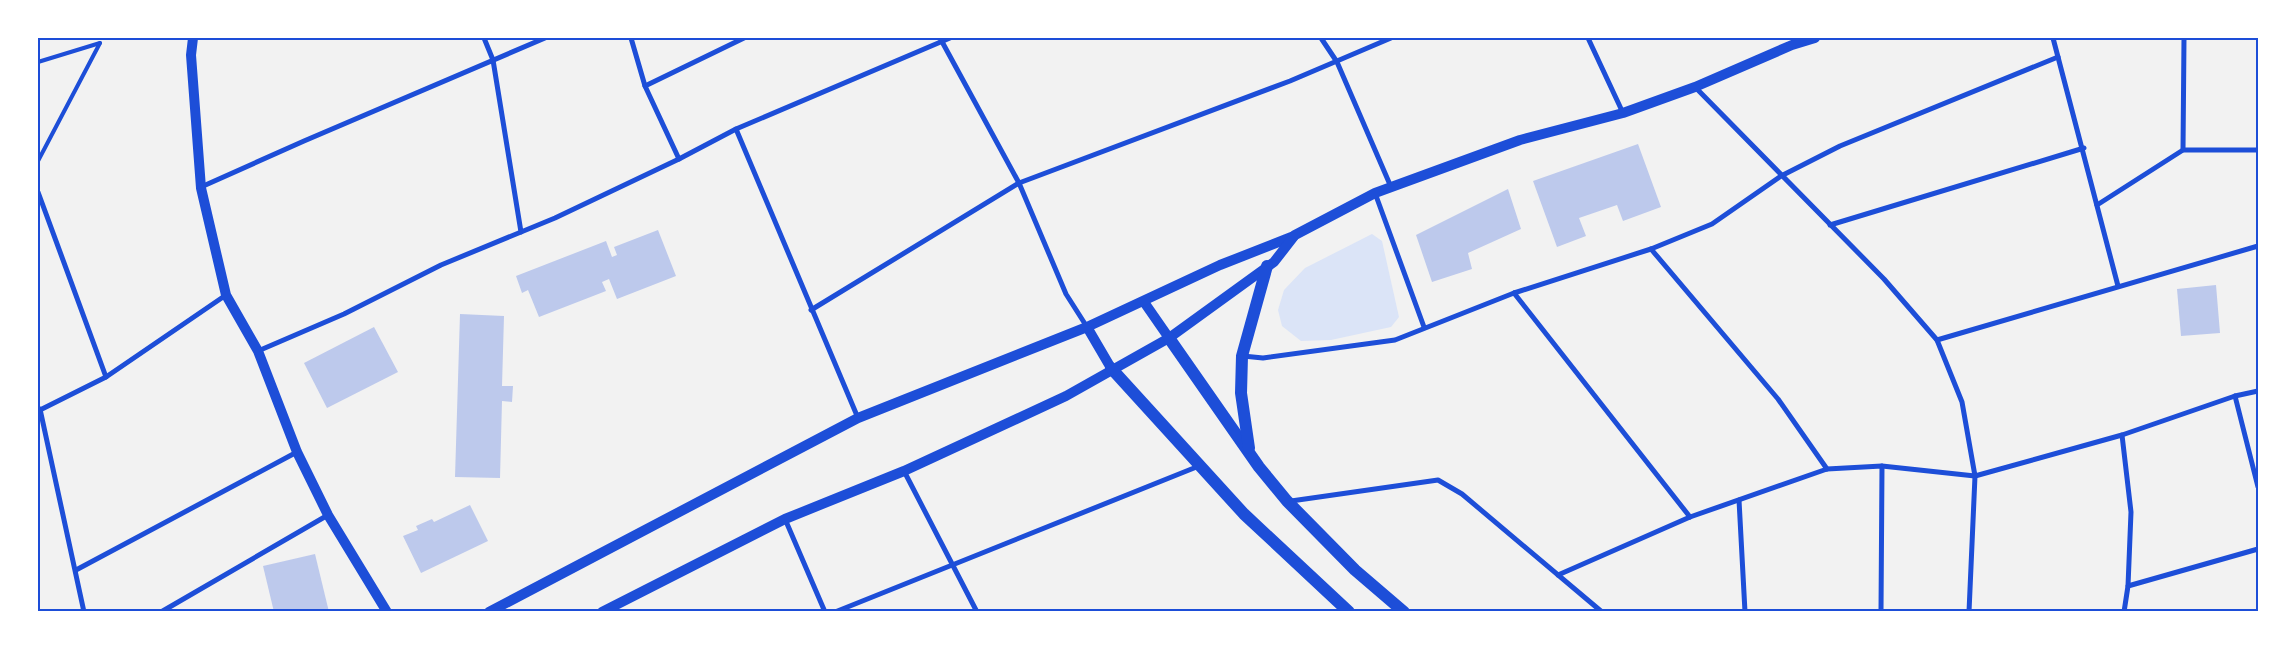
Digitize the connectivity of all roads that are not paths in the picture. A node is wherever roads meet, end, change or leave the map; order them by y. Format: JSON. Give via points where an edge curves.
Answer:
{"nodes":[{"id":1,"x":193,"y":38,"type":"edge"},
{"id":2,"x":484,"y":38,"type":"edge"},
{"id":3,"x":545,"y":38,"type":"edge"},
{"id":4,"x":632,"y":38,"type":"edge"},
{"id":5,"x":744,"y":38,"type":"edge"},
{"id":6,"x":950,"y":38,"type":"edge"},
{"id":7,"x":1321,"y":38,"type":"edge"},
{"id":8,"x":1391,"y":38,"type":"edge"},
{"id":9,"x":1588,"y":38,"type":"edge"},
{"id":10,"x":1815,"y":38,"type":"edge"},
{"id":11,"x":2053,"y":38,"type":"edge"},
{"id":12,"x":2184,"y":38,"type":"edge"},
{"id":13,"x":941,"y":40,"type":"edge"},
{"id":14,"x":1790,"y":41,"type":"edge"},
{"id":15,"x":2058,"y":57,"type":"junction"},
{"id":16,"x":493,"y":60,"type":"junction"},
{"id":17,"x":38,"y":62,"type":"edge"},
{"id":18,"x":1337,"y":62,"type":"junction"},
{"id":19,"x":645,"y":86,"type":"junction"},
{"id":20,"x":1695,"y":87,"type":"junction"},
{"id":21,"x":1623,"y":113,"type":"junction"},
{"id":22,"x":736,"y":129,"type":"junction"},
{"id":23,"x":2084,"y":148,"type":"junction"},
{"id":24,"x":2183,"y":150,"type":"junction"},
{"id":25,"x":2258,"y":150,"type":"edge"},
{"id":26,"x":679,"y":159,"type":"junction"},
{"id":27,"x":38,"y":161,"type":"edge"},
{"id":28,"x":1781,"y":176,"type":"junction"},
{"id":29,"x":1019,"y":183,"type":"junction"},
{"id":30,"x":1391,"y":187,"type":"junction"},
{"id":31,"x":201,"y":188,"type":"junction"},
{"id":32,"x":38,"y":192,"type":"edge"},
{"id":33,"x":1375,"y":193,"type":"junction"},
{"id":34,"x":40,"y":204,"type":"edge"},
{"id":35,"x":2096,"y":205,"type":"junction"},
{"id":36,"x":1830,"y":226,"type":"junction"},
{"id":37,"x":521,"y":232,"type":"junction"},
{"id":38,"x":1295,"y":235,"type":"junction"},
{"id":39,"x":2258,"y":246,"type":"edge"},
{"id":40,"x":1651,"y":248,"type":"junction"},
{"id":41,"x":1267,"y":266,"type":"junction"},
{"id":42,"x":2118,"y":286,"type":"junction"},
{"id":43,"x":1514,"y":293,"type":"junction"},
{"id":44,"x":226,"y":294,"type":"junction"},
{"id":45,"x":1144,"y":302,"type":"junction"},
{"id":46,"x":811,"y":310,"type":"junction"},
{"id":47,"x":1087,"y":327,"type":"junction"},
{"id":48,"x":1424,"y":327,"type":"junction"},
{"id":49,"x":1168,"y":338,"type":"junction"},
{"id":50,"x":1937,"y":340,"type":"junction"},
{"id":51,"x":258,"y":351,"type":"junction"},
{"id":52,"x":1242,"y":356,"type":"junction"},
{"id":53,"x":1111,"y":368,"type":"junction"},
{"id":54,"x":106,"y":377,"type":"junction"},
{"id":55,"x":2258,"y":390,"type":"edge"},
{"id":56,"x":2235,"y":396,"type":"junction"},
{"id":57,"x":39,"y":410,"type":"edge"},
{"id":58,"x":858,"y":418,"type":"junction"},
{"id":59,"x":2122,"y":435,"type":"junction"},
{"id":60,"x":296,"y":452,"type":"junction"},
{"id":61,"x":1250,"y":453,"type":"junction"},
{"id":62,"x":1200,"y":466,"type":"junction"},
{"id":63,"x":1882,"y":466,"type":"junction"},
{"id":64,"x":1827,"y":469,"type":"junction"},
{"id":65,"x":904,"y":471,"type":"junction"},
{"id":66,"x":1975,"y":476,"type":"junction"},
{"id":67,"x":2258,"y":487,"type":"edge"},
{"id":68,"x":1739,"y":500,"type":"junction"},
{"id":69,"x":1287,"y":502,"type":"junction"},
{"id":70,"x":328,"y":515,"type":"junction"},
{"id":71,"x":1690,"y":517,"type":"junction"},
{"id":72,"x":785,"y":519,"type":"junction"},
{"id":73,"x":2258,"y":549,"type":"edge"},
{"id":74,"x":953,"y":566,"type":"junction"},
{"id":75,"x":76,"y":570,"type":"junction"},
{"id":76,"x":1558,"y":575,"type":"junction"},
{"id":77,"x":2128,"y":586,"type":"junction"},
{"id":78,"x":384,"y":609,"type":"edge"},
{"id":79,"x":1348,"y":611,"type":"edge"},
{"id":80,"x":84,"y":612,"type":"edge"},
{"id":81,"x":161,"y":612,"type":"edge"},
{"id":82,"x":392,"y":612,"type":"edge"},
{"id":83,"x":489,"y":612,"type":"edge"},
{"id":84,"x":602,"y":612,"type":"edge"},
{"id":85,"x":825,"y":612,"type":"edge"},
{"id":86,"x":835,"y":612,"type":"edge"},
{"id":87,"x":977,"y":612,"type":"edge"},
{"id":88,"x":1404,"y":612,"type":"edge"},
{"id":89,"x":1602,"y":612,"type":"edge"},
{"id":90,"x":1745,"y":612,"type":"edge"},
{"id":91,"x":1881,"y":612,"type":"edge"},
{"id":92,"x":1969,"y":612,"type":"edge"},
{"id":93,"x":2124,"y":612,"type":"edge"}],
"edges":[{"from":1,"to":31,"type":"main road","via":[[191,55]]},
{"from":2,"to":16,"type":"street"},
{"from":3,"to":16,"type":"street"},
{"from":4,"to":19,"type":"street"},
{"from":5,"to":19,"type":"street"},
{"from":6,"to":13,"type":"street"},
{"from":7,"to":18,"type":"street"},
{"from":8,"to":18,"type":"street"},
{"from":9,"to":21,"type":"street"},
{"from":10,"to":14,"type":"main road"},
{"from":11,"to":15,"type":"street"},
{"from":12,"to":24,"type":"street"},
{"from":13,"to":22,"type":"street"},
{"from":13,"to":29,"type":"street"},
{"from":14,"to":20,"type":"main road"},
{"from":15,"to":23,"type":"street"},
{"from":15,"to":28,"type":"street","via":[[1840,146]]},
{"from":16,"to":31,"type":"street"},
{"from":16,"to":37,"type":"street"},
{"from":17,"to":27,"type":"lane","via":[[100,43]]},
{"from":18,"to":29,"type":"street"},
{"from":18,"to":30,"type":"street"},
{"from":19,"to":26,"type":"street"},
{"from":20,"to":21,"type":"main road"},
{"from":20,"to":28,"type":"street"},
{"from":21,"to":30,"type":"main road","via":[[1520,140]]},
{"from":22,"to":26,"type":"street"},
{"from":22,"to":46,"type":"street"},
{"from":23,"to":35,"type":"street"},
{"from":23,"to":36,"type":"street"},
{"from":24,"to":25,"type":"street"},
{"from":24,"to":35,"type":"street"},
{"from":26,"to":37,"type":"street"},
{"from":28,"to":36,"type":"street"},
{"from":28,"to":40,"type":"street","via":[[1712,224]]},
{"from":29,"to":46,"type":"street"},
{"from":29,"to":47,"type":"street","via":[[1066,294]]},
{"from":30,"to":33,"type":"main road"},
{"from":31,"to":44,"type":"main road"},
{"from":32,"to":34,"type":"street"},
{"from":33,"to":38,"type":"main road"},
{"from":33,"to":48,"type":"street"},
{"from":34,"to":54,"type":"street"},
{"from":35,"to":42,"type":"street"},
{"from":36,"to":50,"type":"street","via":[[1884,279]]},
{"from":37,"to":51,"type":"street","via":[[441,265],[344,314]]},
{"from":38,"to":41,"type":"main road"},
{"from":38,"to":45,"type":"main road","via":[[1220,264]]},
{"from":39,"to":42,"type":"street"},
{"from":40,"to":43,"type":"street"},
{"from":40,"to":64,"type":"street","via":[[1778,399]]},
{"from":41,"to":49,"type":"main road"},
{"from":41,"to":52,"type":"main road"},
{"from":42,"to":50,"type":"street"},
{"from":43,"to":48,"type":"street"},
{"from":43,"to":71,"type":"street"},
{"from":44,"to":51,"type":"main road"},
{"from":44,"to":54,"type":"street"},
{"from":45,"to":47,"type":"main road"},
{"from":45,"to":49,"type":"main road"},
{"from":46,"to":58,"type":"street"},
{"from":47,"to":53,"type":"main road"},
{"from":47,"to":58,"type":"main road"},
{"from":48,"to":52,"type":"street","via":[[1395,340],[1263,358]]},
{"from":49,"to":53,"type":"main road"},
{"from":49,"to":61,"type":"main road"},
{"from":50,"to":66,"type":"street","via":[[1962,402]]},
{"from":51,"to":60,"type":"main road"},
{"from":52,"to":61,"type":"main road","via":[[1241,393]]},
{"from":53,"to":62,"type":"main road"},
{"from":53,"to":65,"type":"main road","via":[[1066,396]]},
{"from":54,"to":57,"type":"street"},
{"from":55,"to":56,"type":"street"},
{"from":56,"to":59,"type":"street"},
{"from":56,"to":67,"type":"street"},
{"from":57,"to":75,"type":"street"},
{"from":58,"to":83,"type":"main road"},
{"from":59,"to":66,"type":"street"},
{"from":59,"to":77,"type":"street","via":[[2131,512]]},
{"from":60,"to":70,"type":"main road"},
{"from":60,"to":75,"type":"street"},
{"from":61,"to":69,"type":"main road"},
{"from":62,"to":74,"type":"street"},
{"from":62,"to":79,"type":"main road","via":[[1244,514]]},
{"from":63,"to":64,"type":"street"},
{"from":63,"to":66,"type":"street"},
{"from":63,"to":91,"type":"street"},
{"from":64,"to":68,"type":"street"},
{"from":65,"to":72,"type":"main road"},
{"from":65,"to":74,"type":"street"},
{"from":66,"to":92,"type":"street"},
{"from":68,"to":71,"type":"street"},
{"from":68,"to":90,"type":"street"},
{"from":69,"to":76,"type":"street","via":[[1438,480],[1462,494]]},
{"from":69,"to":88,"type":"main road","via":[[1355,570]]},
{"from":70,"to":78,"type":"main road"},
{"from":70,"to":81,"type":"street"},
{"from":71,"to":76,"type":"street"},
{"from":72,"to":84,"type":"main road"},
{"from":72,"to":85,"type":"street"},
{"from":73,"to":77,"type":"street"},
{"from":74,"to":86,"type":"street"},
{"from":74,"to":87,"type":"street"},
{"from":75,"to":80,"type":"street"},
{"from":76,"to":89,"type":"street"},
{"from":77,"to":93,"type":"street"},
{"from":78,"to":82,"type":"main road"}]}
